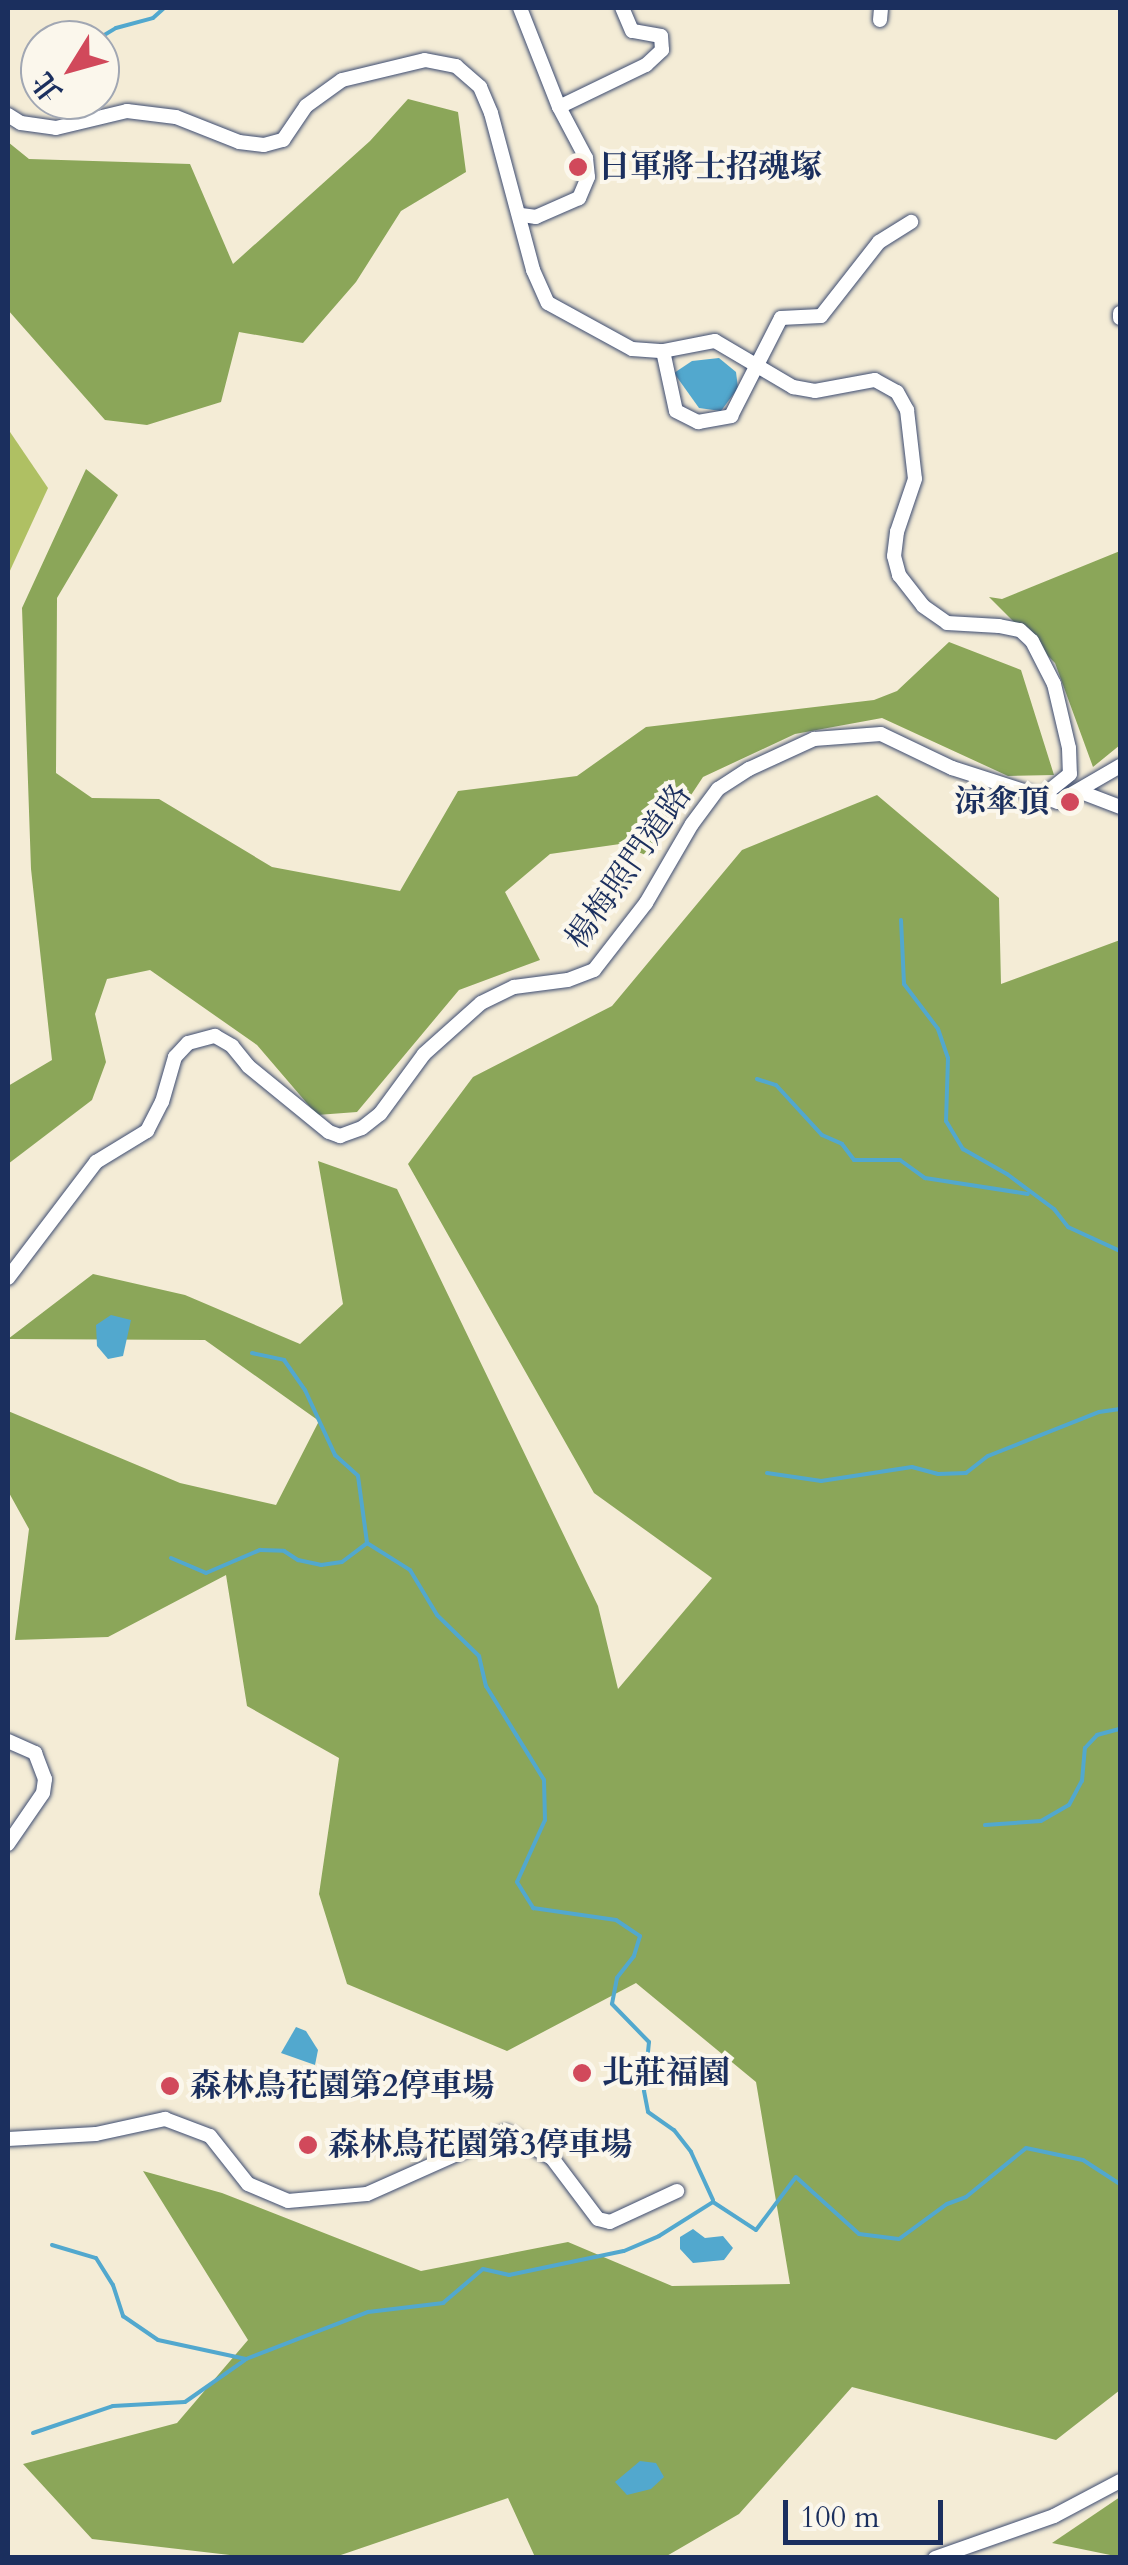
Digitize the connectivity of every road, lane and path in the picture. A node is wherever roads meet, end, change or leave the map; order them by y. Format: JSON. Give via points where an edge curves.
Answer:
{"nodes":[{"id":1,"x":520,"y":8,"type":"edge"},
{"id":2,"x":622,"y":8,"type":"edge"},
{"id":3,"x":559,"y":107,"type":"junction"},
{"id":4,"x":8,"y":115,"type":"edge"},
{"id":5,"x":521,"y":215,"type":"junction"},
{"id":6,"x":911,"y":222,"type":"dead end"},
{"id":7,"x":663,"y":351,"type":"junction"},
{"id":8,"x":760,"y":367,"type":"junction"},
{"id":9,"x":1120,"y":766,"type":"edge"},
{"id":10,"x":1081,"y":792,"type":"junction"},
{"id":11,"x":1042,"y":798,"type":"junction"},
{"id":12,"x":1120,"y":807,"type":"edge"},
{"id":13,"x":8,"y":1278,"type":"edge"},
{"id":14,"x":8,"y":1741,"type":"edge"},
{"id":15,"x":8,"y":1844,"type":"edge"},
{"id":16,"x":8,"y":2139,"type":"edge"},
{"id":17,"x":677,"y":2191,"type":"dead end"},
{"id":18,"x":1120,"y":2480,"type":"edge"},
{"id":19,"x":934,"y":2558,"type":"edge"}],
"edges":[{"from":1,"to":3,"type":"street"},
{"from":2,"to":3,"type":"street","via":[[632,31],[661,36],[662,50],[634,72]]},
{"from":3,"to":5,"type":"street","via":[[586,158],[585,190],[552,212]]},
{"from":4,"to":5,"type":"street","via":[[56,128],[127,111],[176,117],[238,142],[264,145],[283,140],[306,106],[342,80],[441,62],[480,87]]},
{"from":5,"to":7,"type":"street","via":[[548,303],[632,349]]},
{"from":6,"to":8,"type":"street","via":[[879,242],[821,316],[781,318]]},
{"from":7,"to":8,"type":"street","via":[[715,342]]},
{"from":7,"to":8,"type":"street","via":[[676,411],[698,422],[731,416]]},
{"from":8,"to":11,"type":"street","via":[[793,387],[816,391],[875,380],[898,392],[915,479],[897,532],[899,575],[947,623],[1020,630],[1032,641],[1054,684],[1069,748],[1070,774]]},
{"from":9,"to":10,"type":"street","name":"楊梅照門道路"},
{"from":10,"to":11,"type":"street","name":"楊梅照門道路","via":[[1058,802]]},
{"from":10,"to":12,"type":"street"},
{"from":11,"to":13,"type":"street","name":"楊梅照門道路","via":[[952,768],[881,734],[814,739],[718,789],[646,903],[594,970],[514,987],[481,1003],[424,1054],[362,1128],[340,1136],[328,1132],[232,1046],[215,1036],[188,1043],[175,1057],[147,1130],[96,1162]]},
{"from":14,"to":15,"type":"street","via":[[35,1754],[45,1779]]},
{"from":16,"to":17,"type":"street","via":[[96,2134],[165,2120],[210,2136],[248,2184],[288,2202],[367,2194],[506,2132],[552,2158],[598,2219],[610,2222]]},
{"from":18,"to":19,"type":"street","via":[[1054,2516]]}]}
